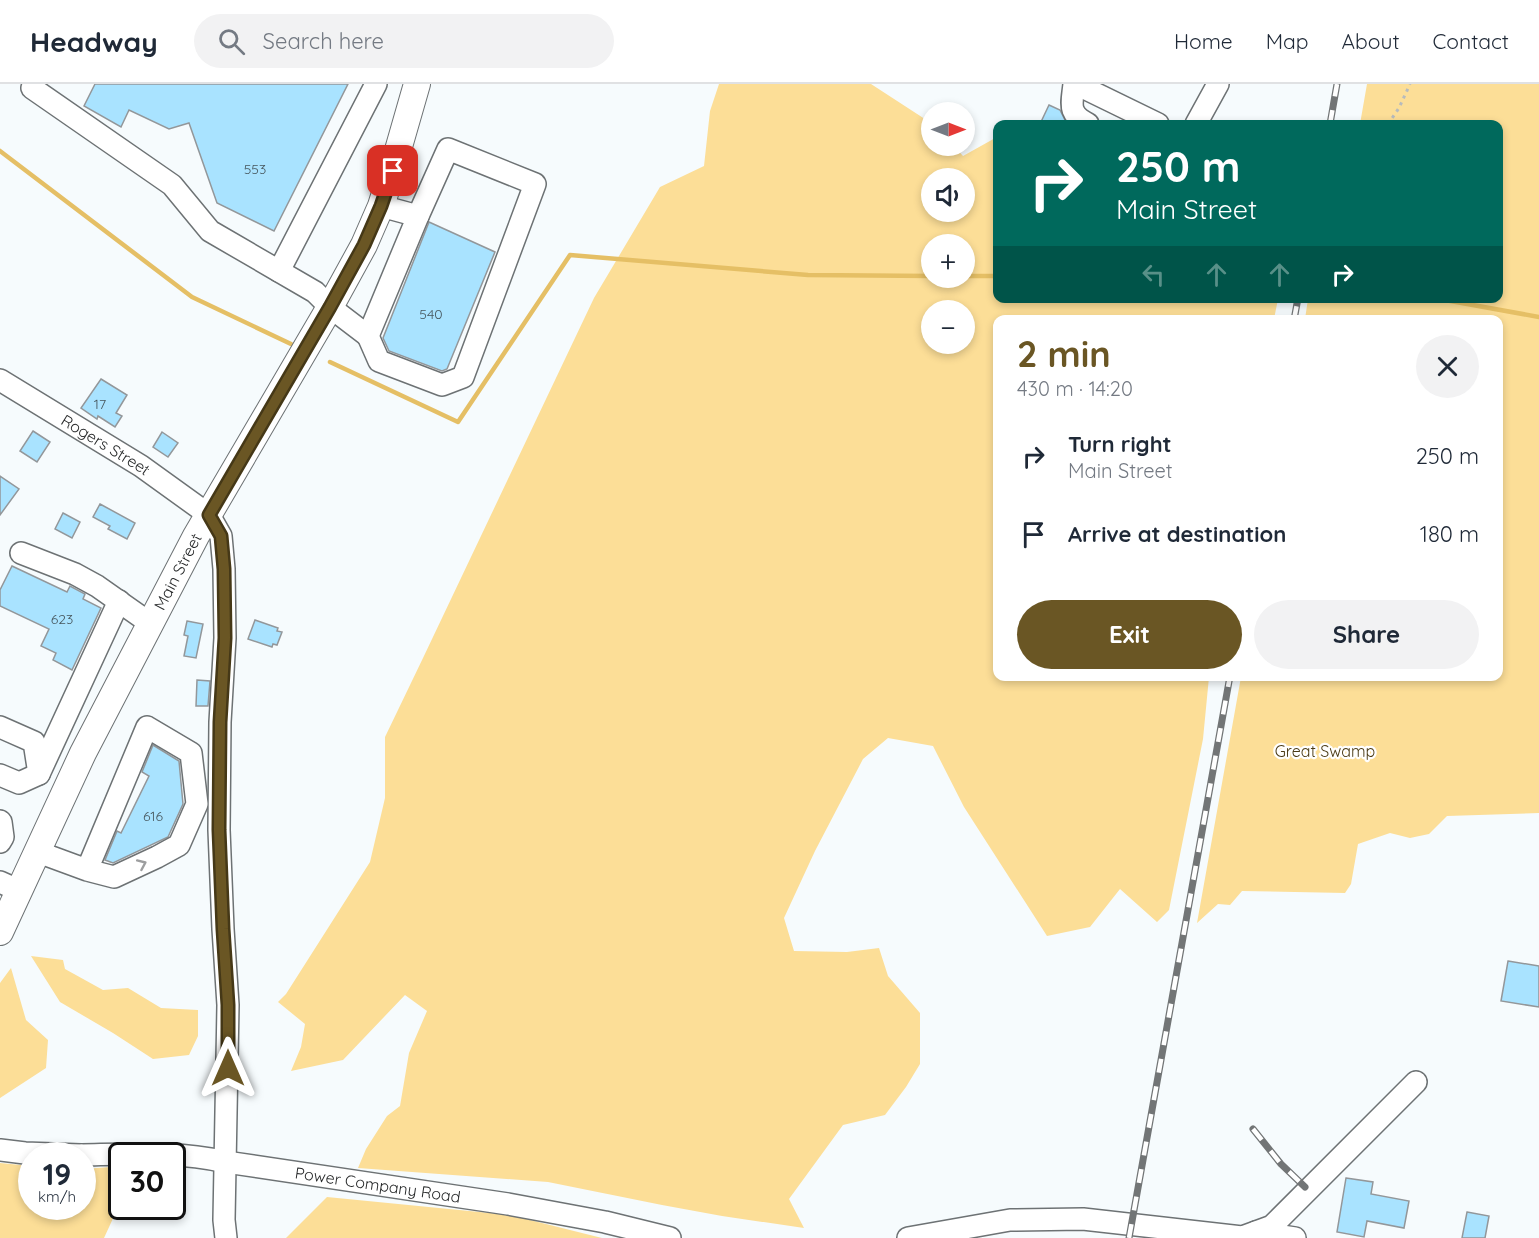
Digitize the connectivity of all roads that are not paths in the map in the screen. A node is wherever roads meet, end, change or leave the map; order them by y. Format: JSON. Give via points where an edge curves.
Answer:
{"nodes":[{"id":1,"x":34,"y":84,"type":"edge"},
{"id":2,"x":376,"y":84,"type":"edge"},
{"id":3,"x":417,"y":84,"type":"edge"},
{"id":4,"x":1075,"y":84,"type":"edge"},
{"id":5,"x":1218,"y":84,"type":"edge"},
{"id":6,"x":1081,"y":120,"type":"edge"},
{"id":7,"x":1150,"y":120,"type":"edge"},
{"id":8,"x":1198,"y":120,"type":"edge"},
{"id":9,"x":381,"y":206,"type":"junction"},
{"id":10,"x":417,"y":216,"type":"junction"},
{"id":11,"x":279,"y":271,"type":"junction"},
{"id":12,"x":330,"y":307,"type":"junction"},
{"id":13,"x":368,"y":336,"type":"junction"},
{"id":14,"x":0,"y":380,"type":"edge"},
{"id":15,"x":209,"y":515,"type":"junction"},
{"id":16,"x":21,"y":553,"type":"dead end"},
{"id":17,"x":119,"y":601,"type":"junction"},
{"id":18,"x":151,"y":624,"type":"junction"},
{"id":19,"x":0,"y":727,"type":"edge"},
{"id":20,"x":39,"y":774,"type":"junction"},
{"id":21,"x":0,"y":775,"type":"edge"},
{"id":22,"x":69,"y":784,"type":"junction"},
{"id":23,"x":220,"y":802,"type":"junction"},
{"id":24,"x":197,"y":804,"type":"junction"},
{"id":25,"x":0,"y":821,"type":"edge"},
{"id":26,"x":0,"y":842,"type":"edge"},
{"id":27,"x":38,"y":852,"type":"junction"},
{"id":28,"x":87,"y":870,"type":"junction"},
{"id":29,"x":10,"y":886,"type":"edge"},
{"id":30,"x":0,"y":932,"type":"edge"},
{"id":31,"x":1416,"y":1082,"type":"dead end"},
{"id":32,"x":0,"y":1150,"type":"edge"},
{"id":33,"x":18,"y":1152,"type":"edge"},
{"id":34,"x":96,"y":1155,"type":"edge"},
{"id":35,"x":226,"y":1162,"type":"junction"},
{"id":36,"x":1256,"y":1232,"type":"junction"},
{"id":37,"x":1202,"y":1235,"type":"edge"},
{"id":38,"x":226,"y":1238,"type":"edge"},
{"id":39,"x":670,"y":1238,"type":"edge"},
{"id":40,"x":908,"y":1238,"type":"edge"},
{"id":41,"x":1295,"y":1238,"type":"edge"}],
"edges":[{"from":1,"to":11,"type":"street","via":[[32,88],[172,185],[210,231]]},
{"from":2,"to":11,"type":"street"},
{"from":3,"to":9,"type":"main road","name":"Main Street"},
{"from":4,"to":6,"type":"street","via":[[1072,108]]},
{"from":4,"to":7,"type":"street"},
{"from":5,"to":8,"type":"street"},
{"from":9,"to":10,"type":"street"},
{"from":9,"to":12,"type":"main road","name":"Main Street"},
{"from":10,"to":13,"type":"street"},
{"from":10,"to":13,"type":"street","via":[[448,149],[534,184],[463,377],[442,385],[379,362]]},
{"from":11,"to":12,"type":"street","via":[[315,292]]},
{"from":12,"to":13,"type":"street"},
{"from":12,"to":15,"type":"main road","name":"Main Street"},
{"from":14,"to":15,"type":"street","name":"Rogers Street","via":[[141,466]]},
{"from":15,"to":18,"type":"main road","name":"Main Street"},
{"from":15,"to":23,"type":"street","via":[[221,536],[224,569]]},
{"from":16,"to":17,"type":"street","via":[[75,574]]},
{"from":17,"to":18,"type":"street"},
{"from":17,"to":20,"type":"street"},
{"from":18,"to":22,"type":"main road","name":"Main Street"},
{"from":19,"to":20,"type":"street","via":[[34,741]]},
{"from":20,"to":21,"type":"street","via":[[19,783]]},
{"from":20,"to":22,"type":"street"},
{"from":22,"to":27,"type":"main road","name":"Main Street"},
{"from":23,"to":24,"type":"street"},
{"from":23,"to":35,"type":"street","via":[[228,1005]]},
{"from":28,"to":24,"type":"street","one_way":true,"via":[[114,877],[179,845]]},
{"from":24,"to":28,"type":"street","via":[[191,753],[147,727]]},
{"from":25,"to":26,"type":"street"},
{"from":27,"to":28,"type":"street"},
{"from":27,"to":29,"type":"main road","name":"Main Street"},
{"from":29,"to":30,"type":"main road","name":"Main Street"},
{"from":31,"to":36,"type":"street","via":[[1272,1226]]},
{"from":32,"to":33,"type":"street","name":"Power Company Road"},
{"from":34,"to":35,"type":"street","name":"Power Company Road","via":[[163,1154]]},
{"from":35,"to":38,"type":"street"},
{"from":35,"to":39,"type":"street","name":"Power Company Road","via":[[508,1204]]},
{"from":36,"to":37,"type":"street","via":[[1242,1237]]},
{"from":36,"to":41,"type":"street"},
{"from":37,"to":40,"type":"street","via":[[1083,1219],[1010,1220]]}]}
